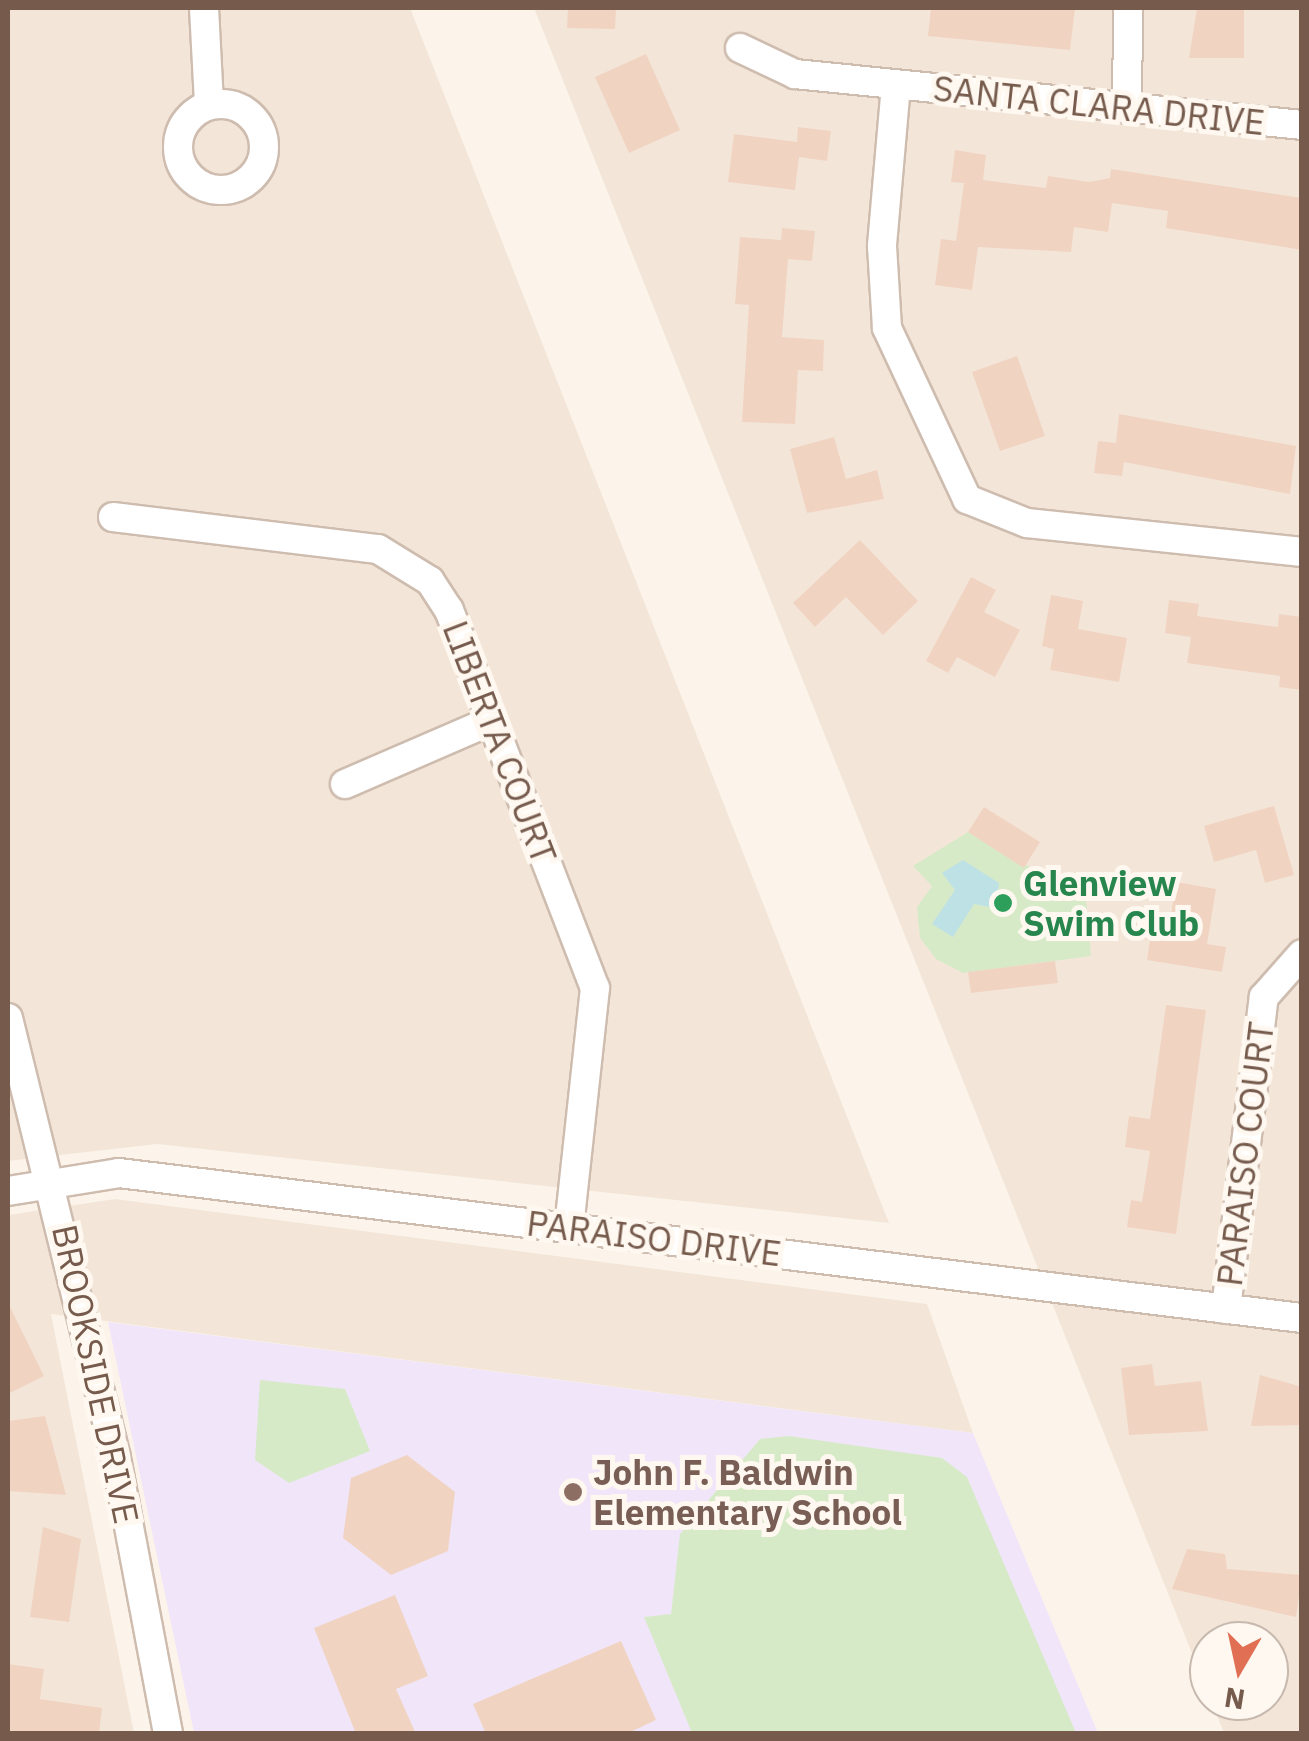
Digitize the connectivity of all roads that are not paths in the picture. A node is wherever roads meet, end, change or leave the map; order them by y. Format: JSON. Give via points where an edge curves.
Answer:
{"nodes":[{"id":1,"x":204,"y":8,"type":"edge"},
{"id":2,"x":1128,"y":8,"type":"edge"},
{"id":3,"x":740,"y":48,"type":"dead end"},
{"id":4,"x":896,"y":85,"type":"junction"},
{"id":5,"x":209,"y":105,"type":"dead end"},
{"id":6,"x":1127,"y":109,"type":"junction"},
{"id":7,"x":1302,"y":126,"type":"edge"},
{"id":8,"x":113,"y":517,"type":"dead end"},
{"id":9,"x":1302,"y":552,"type":"edge"},
{"id":10,"x":488,"y":722,"type":"junction"},
{"id":11,"x":345,"y":784,"type":"dead end"},
{"id":12,"x":1302,"y":954,"type":"edge"},
{"id":13,"x":8,"y":1018,"type":"edge"},
{"id":14,"x":54,"y":1183,"type":"junction"},
{"id":15,"x":8,"y":1191,"type":"edge"},
{"id":16,"x":569,"y":1227,"type":"junction"},
{"id":17,"x":1226,"y":1309,"type":"junction"},
{"id":18,"x":1302,"y":1318,"type":"edge"},
{"id":19,"x":168,"y":1734,"type":"edge"}],
"edges":[{"from":1,"to":5,"type":"street"},
{"from":2,"to":6,"type":"street"},
{"from":3,"to":4,"type":"street","name":"SANTA CLARA DRIVE","via":[[795,74]]},
{"from":4,"to":6,"type":"street","name":"SANTA CLARA DRIVE"},
{"from":4,"to":9,"type":"street","via":[[882,246],[887,328],[966,500],[1027,523]]},
{"from":6,"to":7,"type":"street","name":"SANTA CLARA DRIVE"},
{"from":8,"to":10,"type":"street","name":"LIBERTA COURT","via":[[340,543],[403,559],[449,610]]},
{"from":10,"to":11,"type":"street"},
{"from":10,"to":16,"type":"street","name":"LIBERTA COURT","via":[[595,988]]},
{"from":12,"to":17,"type":"street","name":"PARAISO COURT","via":[[1264,997]]},
{"from":13,"to":14,"type":"street","name":"BROOKSIDE DRIVE"},
{"from":14,"to":15,"type":"street","name":"PARAISO DRIVE"},
{"from":14,"to":16,"type":"street","name":"PARAISO DRIVE","via":[[119,1173]]},
{"from":14,"to":19,"type":"street","name":"BROOKSIDE DRIVE"},
{"from":16,"to":17,"type":"street","name":"PARAISO DRIVE"},
{"from":17,"to":18,"type":"street","name":"PARAISO DRIVE"}]}
